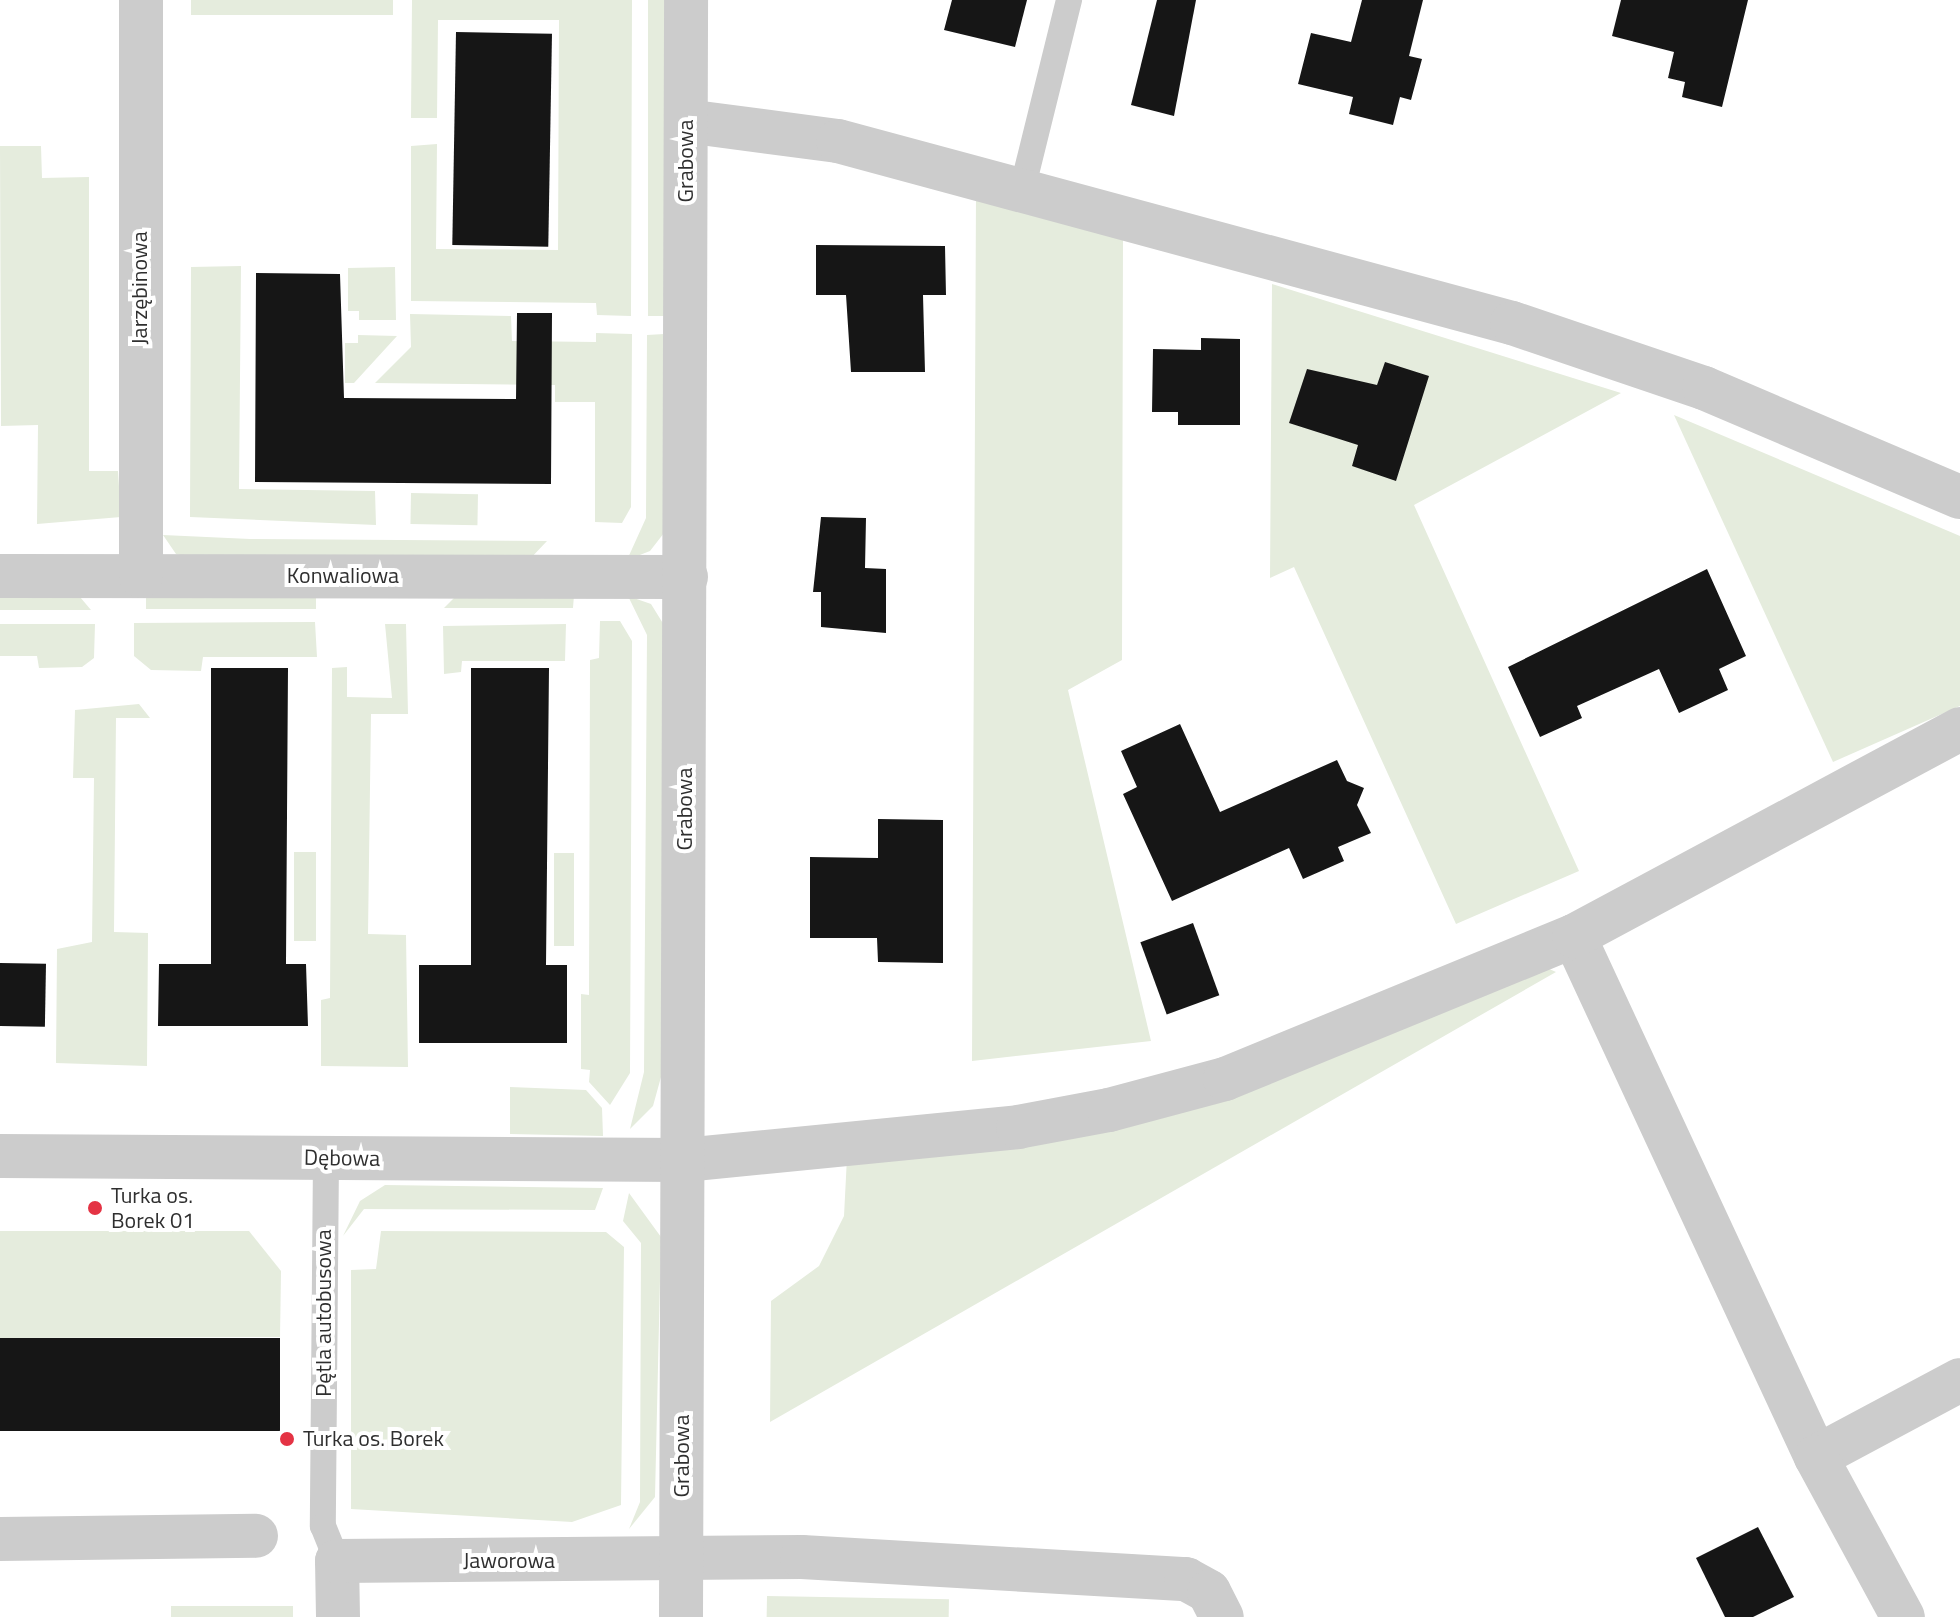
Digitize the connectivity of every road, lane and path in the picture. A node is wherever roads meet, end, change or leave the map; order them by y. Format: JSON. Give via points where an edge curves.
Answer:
{"nodes":[{"id":1,"x":141,"y":0,"type":"edge"},
{"id":2,"x":686,"y":0,"type":"edge"},
{"id":3,"x":1069,"y":0,"type":"edge"},
{"id":4,"x":686,"y":121,"type":"junction"},
{"id":5,"x":1022,"y":190,"type":"junction"},
{"id":6,"x":1960,"y":497,"type":"edge"},
{"id":7,"x":0,"y":576,"type":"edge"},
{"id":8,"x":141,"y":576,"type":"junction"},
{"id":9,"x":686,"y":577,"type":"junction"},
{"id":10,"x":1960,"y":729,"type":"edge"},
{"id":11,"x":1574,"y":936,"type":"junction"},
{"id":12,"x":0,"y":1156,"type":"edge"},
{"id":13,"x":326,"y":1158,"type":"junction"},
{"id":14,"x":684,"y":1160,"type":"junction"},
{"id":15,"x":1960,"y":1380,"type":"edge"},
{"id":16,"x":1816,"y":1457,"type":"junction"},
{"id":17,"x":256,"y":1536,"type":"dead end"},
{"id":18,"x":0,"y":1539,"type":"edge"},
{"id":19,"x":337,"y":1561,"type":"junction"},
{"id":20,"x":681,"y":1561,"type":"junction"},
{"id":21,"x":338,"y":1617,"type":"edge"},
{"id":22,"x":681,"y":1617,"type":"edge"},
{"id":23,"x":1222,"y":1617,"type":"edge"},
{"id":24,"x":1903,"y":1617,"type":"edge"}],
"edges":[{"from":1,"to":8,"type":"street","name":"Jarzębinowa"},
{"from":2,"to":4,"type":"street","name":"Grabowa"},
{"from":3,"to":5,"type":"lane"},
{"from":4,"to":5,"type":"street","via":[[838,141]]},
{"from":4,"to":9,"type":"street","name":"Grabowa"},
{"from":5,"to":6,"type":"street","via":[[1572,341],[1704,388]]},
{"from":7,"to":8,"type":"street","name":"Konwaliowa"},
{"from":8,"to":9,"type":"street","name":"Konwaliowa"},
{"from":9,"to":14,"type":"street","name":"Grabowa"},
{"from":10,"to":11,"type":"street","name":"Dębowa"},
{"from":11,"to":14,"type":"street","name":"Dębowa","via":[[1306,1049],[1155,1099],[1018,1127]]},
{"from":11,"to":16,"type":"street"},
{"from":12,"to":13,"type":"street","name":"Dębowa"},
{"from":13,"to":14,"type":"street","name":"Dębowa"},
{"from":13,"to":19,"type":"lane","name":"Pętla autobusowa","via":[[323,1526]]},
{"from":14,"to":20,"type":"street","name":"Grabowa"},
{"from":15,"to":16,"type":"street"},
{"from":16,"to":24,"type":"street"},
{"from":17,"to":18,"type":"street"},
{"from":19,"to":20,"type":"street","name":"Jaworowa"},
{"from":19,"to":21,"type":"street"},
{"from":20,"to":22,"type":"street","name":"Grabowa"},
{"from":20,"to":23,"type":"street","name":"Jaworowa","via":[[802,1557],[1167,1577],[1200,1586]]}]}
